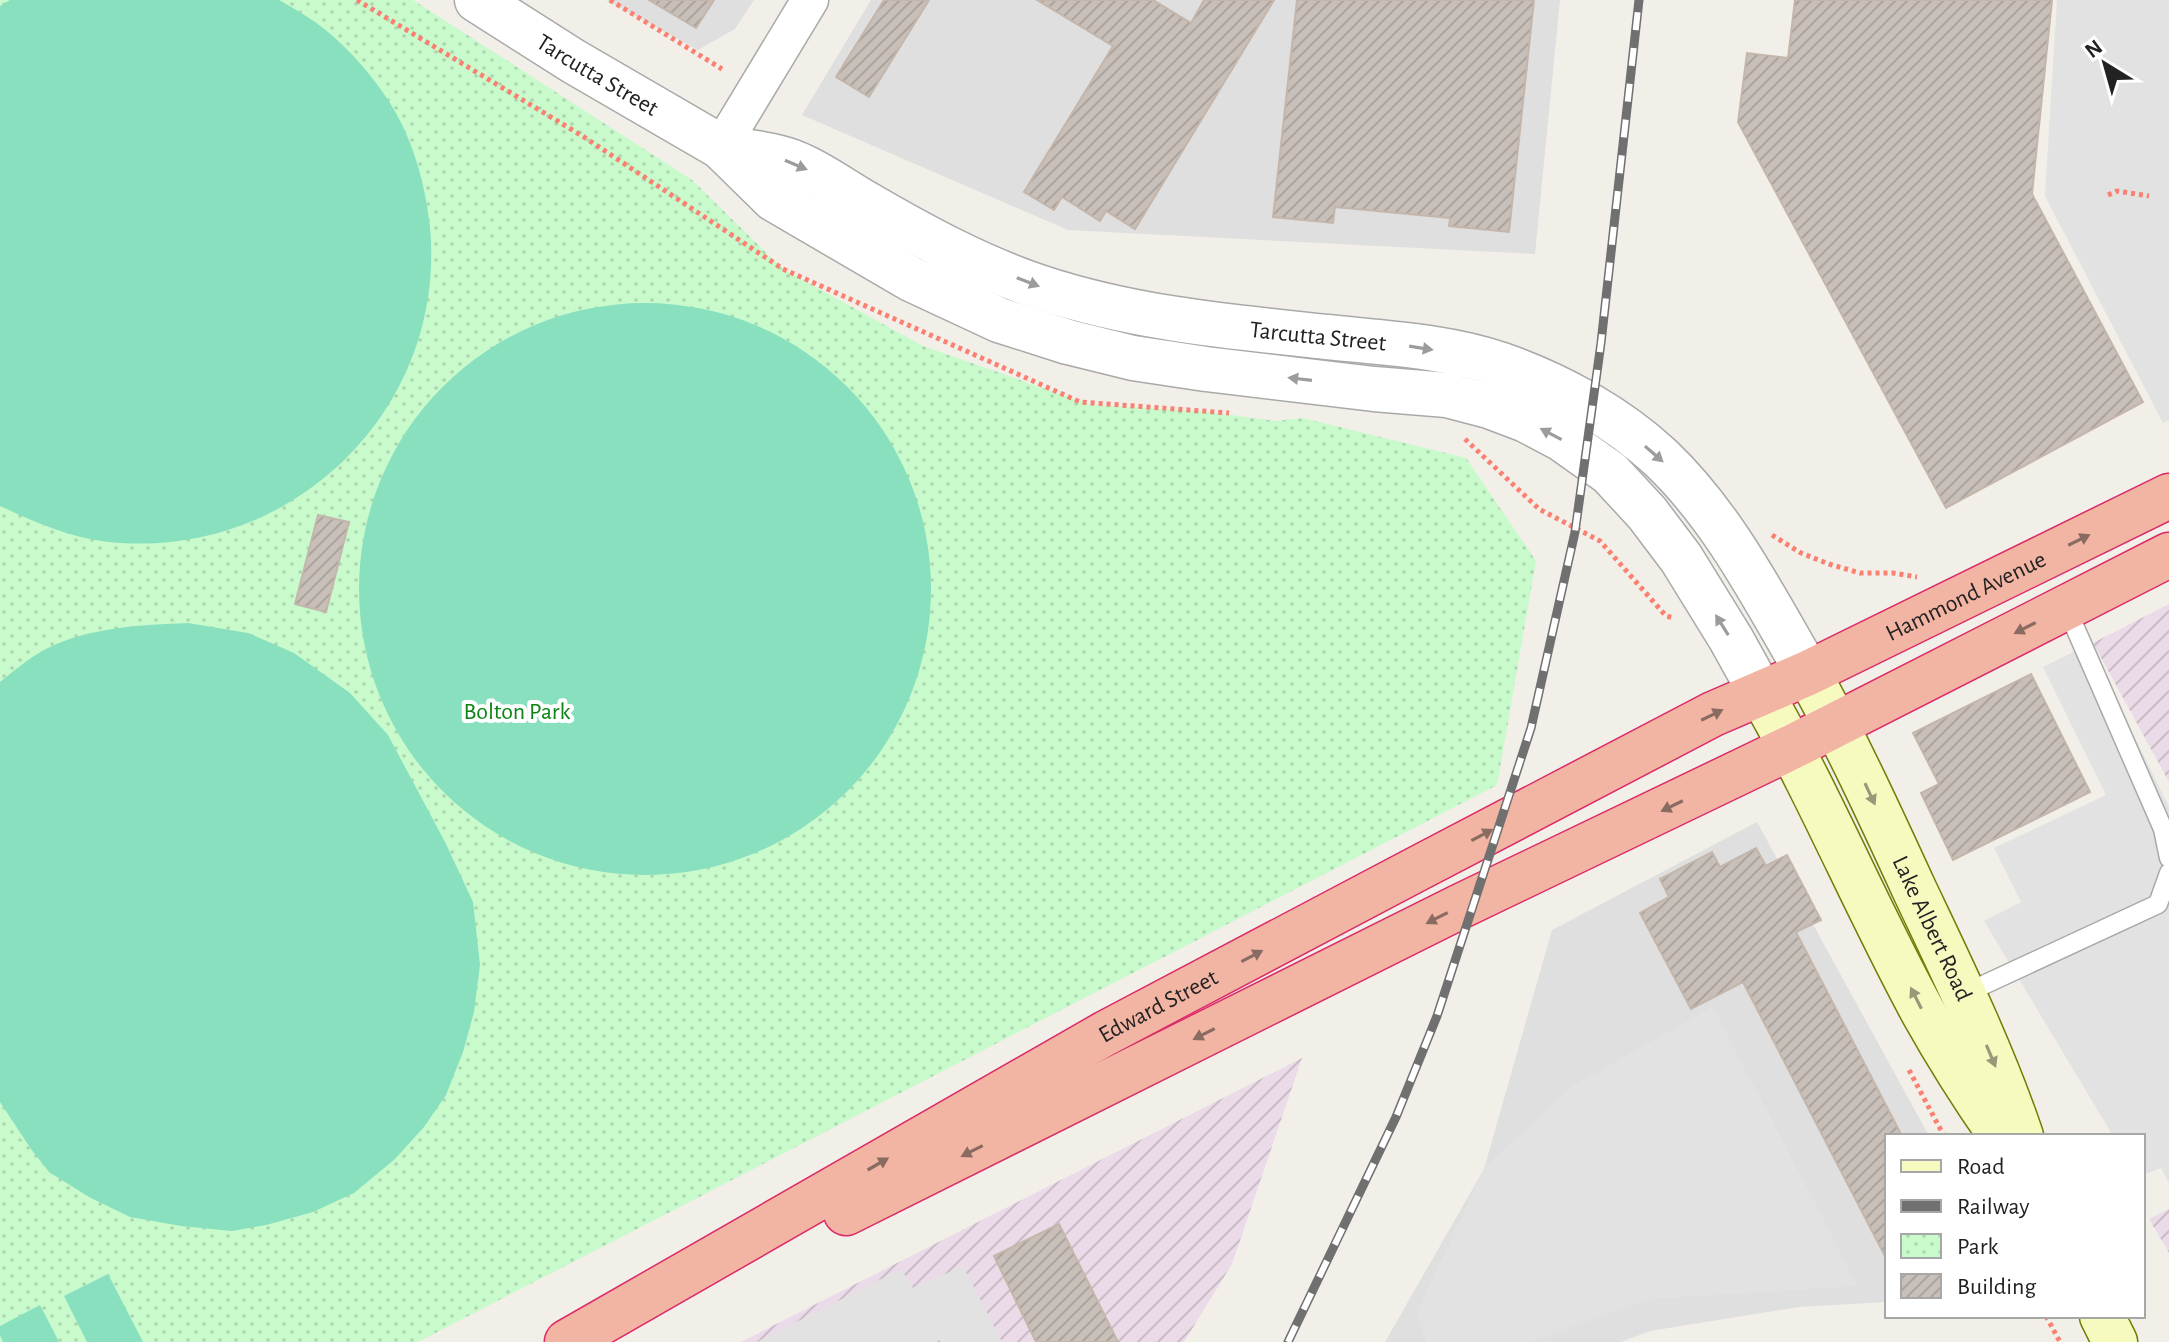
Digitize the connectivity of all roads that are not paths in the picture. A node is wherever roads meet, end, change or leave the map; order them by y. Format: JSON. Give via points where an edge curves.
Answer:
{"nodes":[{"id":1,"x":477,"y":0,"type":"edge"},
{"id":2,"x":810,"y":0,"type":"edge"},
{"id":3,"x":721,"y":147,"type":"junction"},
{"id":4,"x":871,"y":207,"type":"junction"},
{"id":5,"x":931,"y":239,"type":"junction"},
{"id":6,"x":851,"y":245,"type":"junction"},
{"id":7,"x":911,"y":279,"type":"junction"},
{"id":8,"x":2169,"y":496,"type":"edge"},
{"id":9,"x":2169,"y":555,"type":"edge"},
{"id":10,"x":2066,"y":607,"type":"junction"},
{"id":11,"x":1808,"y":673,"type":"junction"},
{"id":12,"x":1761,"y":693,"type":"junction"},
{"id":13,"x":1837,"y":724,"type":"junction"},
{"id":14,"x":1792,"y":747,"type":"junction"},
{"id":15,"x":2169,"y":858,"type":"edge"},
{"id":16,"x":2169,"y":873,"type":"edge"},
{"id":17,"x":1964,"y":994,"type":"junction"},
{"id":18,"x":2000,"y":1134,"type":"edge"},
{"id":19,"x":2020,"y":1134,"type":"edge"},
{"id":20,"x":2103,"y":1318,"type":"edge"},
{"id":21,"x":567,"y":1342,"type":"edge"},
{"id":22,"x":577,"y":1342,"type":"edge"},
{"id":23,"x":2115,"y":1342,"type":"edge"}],
"edges":[{"from":1,"to":3,"type":"street","name":"Tarcutta Street"},
{"from":2,"to":3,"type":"street"},
{"from":3,"to":4,"type":"street","name":"Tarcutta Street","one_way":true,"via":[[795,162]]},
{"from":3,"to":6,"type":"street","name":"Tarcutta Street","via":[[774,199]]},
{"from":4,"to":5,"type":"street","name":"Tarcutta Street"},
{"from":4,"to":6,"type":"street"},
{"from":5,"to":7,"type":"street"},
{"from":5,"to":11,"type":"street","name":"Tarcutta Street","one_way":true,"via":[[980,264],[1104,306],[1452,353],[1501,364],[1545,383],[1629,432],[1661,459],[1728,537]]},
{"from":6,"to":7,"type":"street","name":"Tarcutta Street"},
{"from":12,"to":7,"type":"street","name":"Tarcutta Street","one_way":true,"via":[[1681,558],[1647,513],[1610,473],[1526,420],[1447,395],[1133,358],[999,320]]},
{"from":11,"to":8,"type":"highway","name":"Hammond Avenue","one_way":true},
{"from":9,"to":10,"type":"highway"},
{"from":10,"to":13,"type":"highway","one_way":true},
{"from":10,"to":15,"type":"lane","via":[[2163,829]]},
{"from":11,"to":12,"type":"highway","name":"Hammond Avenue"},
{"from":11,"to":13,"type":"main road","name":"Lake Albert Road"},
{"from":12,"to":14,"type":"main road","name":"Lake Albert Road"},
{"from":21,"to":12,"type":"highway","name":"Edward Street","one_way":true,"via":[[1106,1033]]},
{"from":13,"to":14,"type":"highway"},
{"from":13,"to":17,"type":"main road","name":"Lake Albert Road","one_way":true},
{"from":18,"to":14,"type":"main road","name":"Lake Albert Road","one_way":true,"via":[[1924,1014]]},
{"from":14,"to":22,"type":"highway","name":"Edward Street","one_way":true},
{"from":16,"to":17,"type":"lane","via":[[2158,904]]},
{"from":17,"to":19,"type":"main road","name":"Lake Albert Road","one_way":true},
{"from":20,"to":23,"type":"main road"}]}
